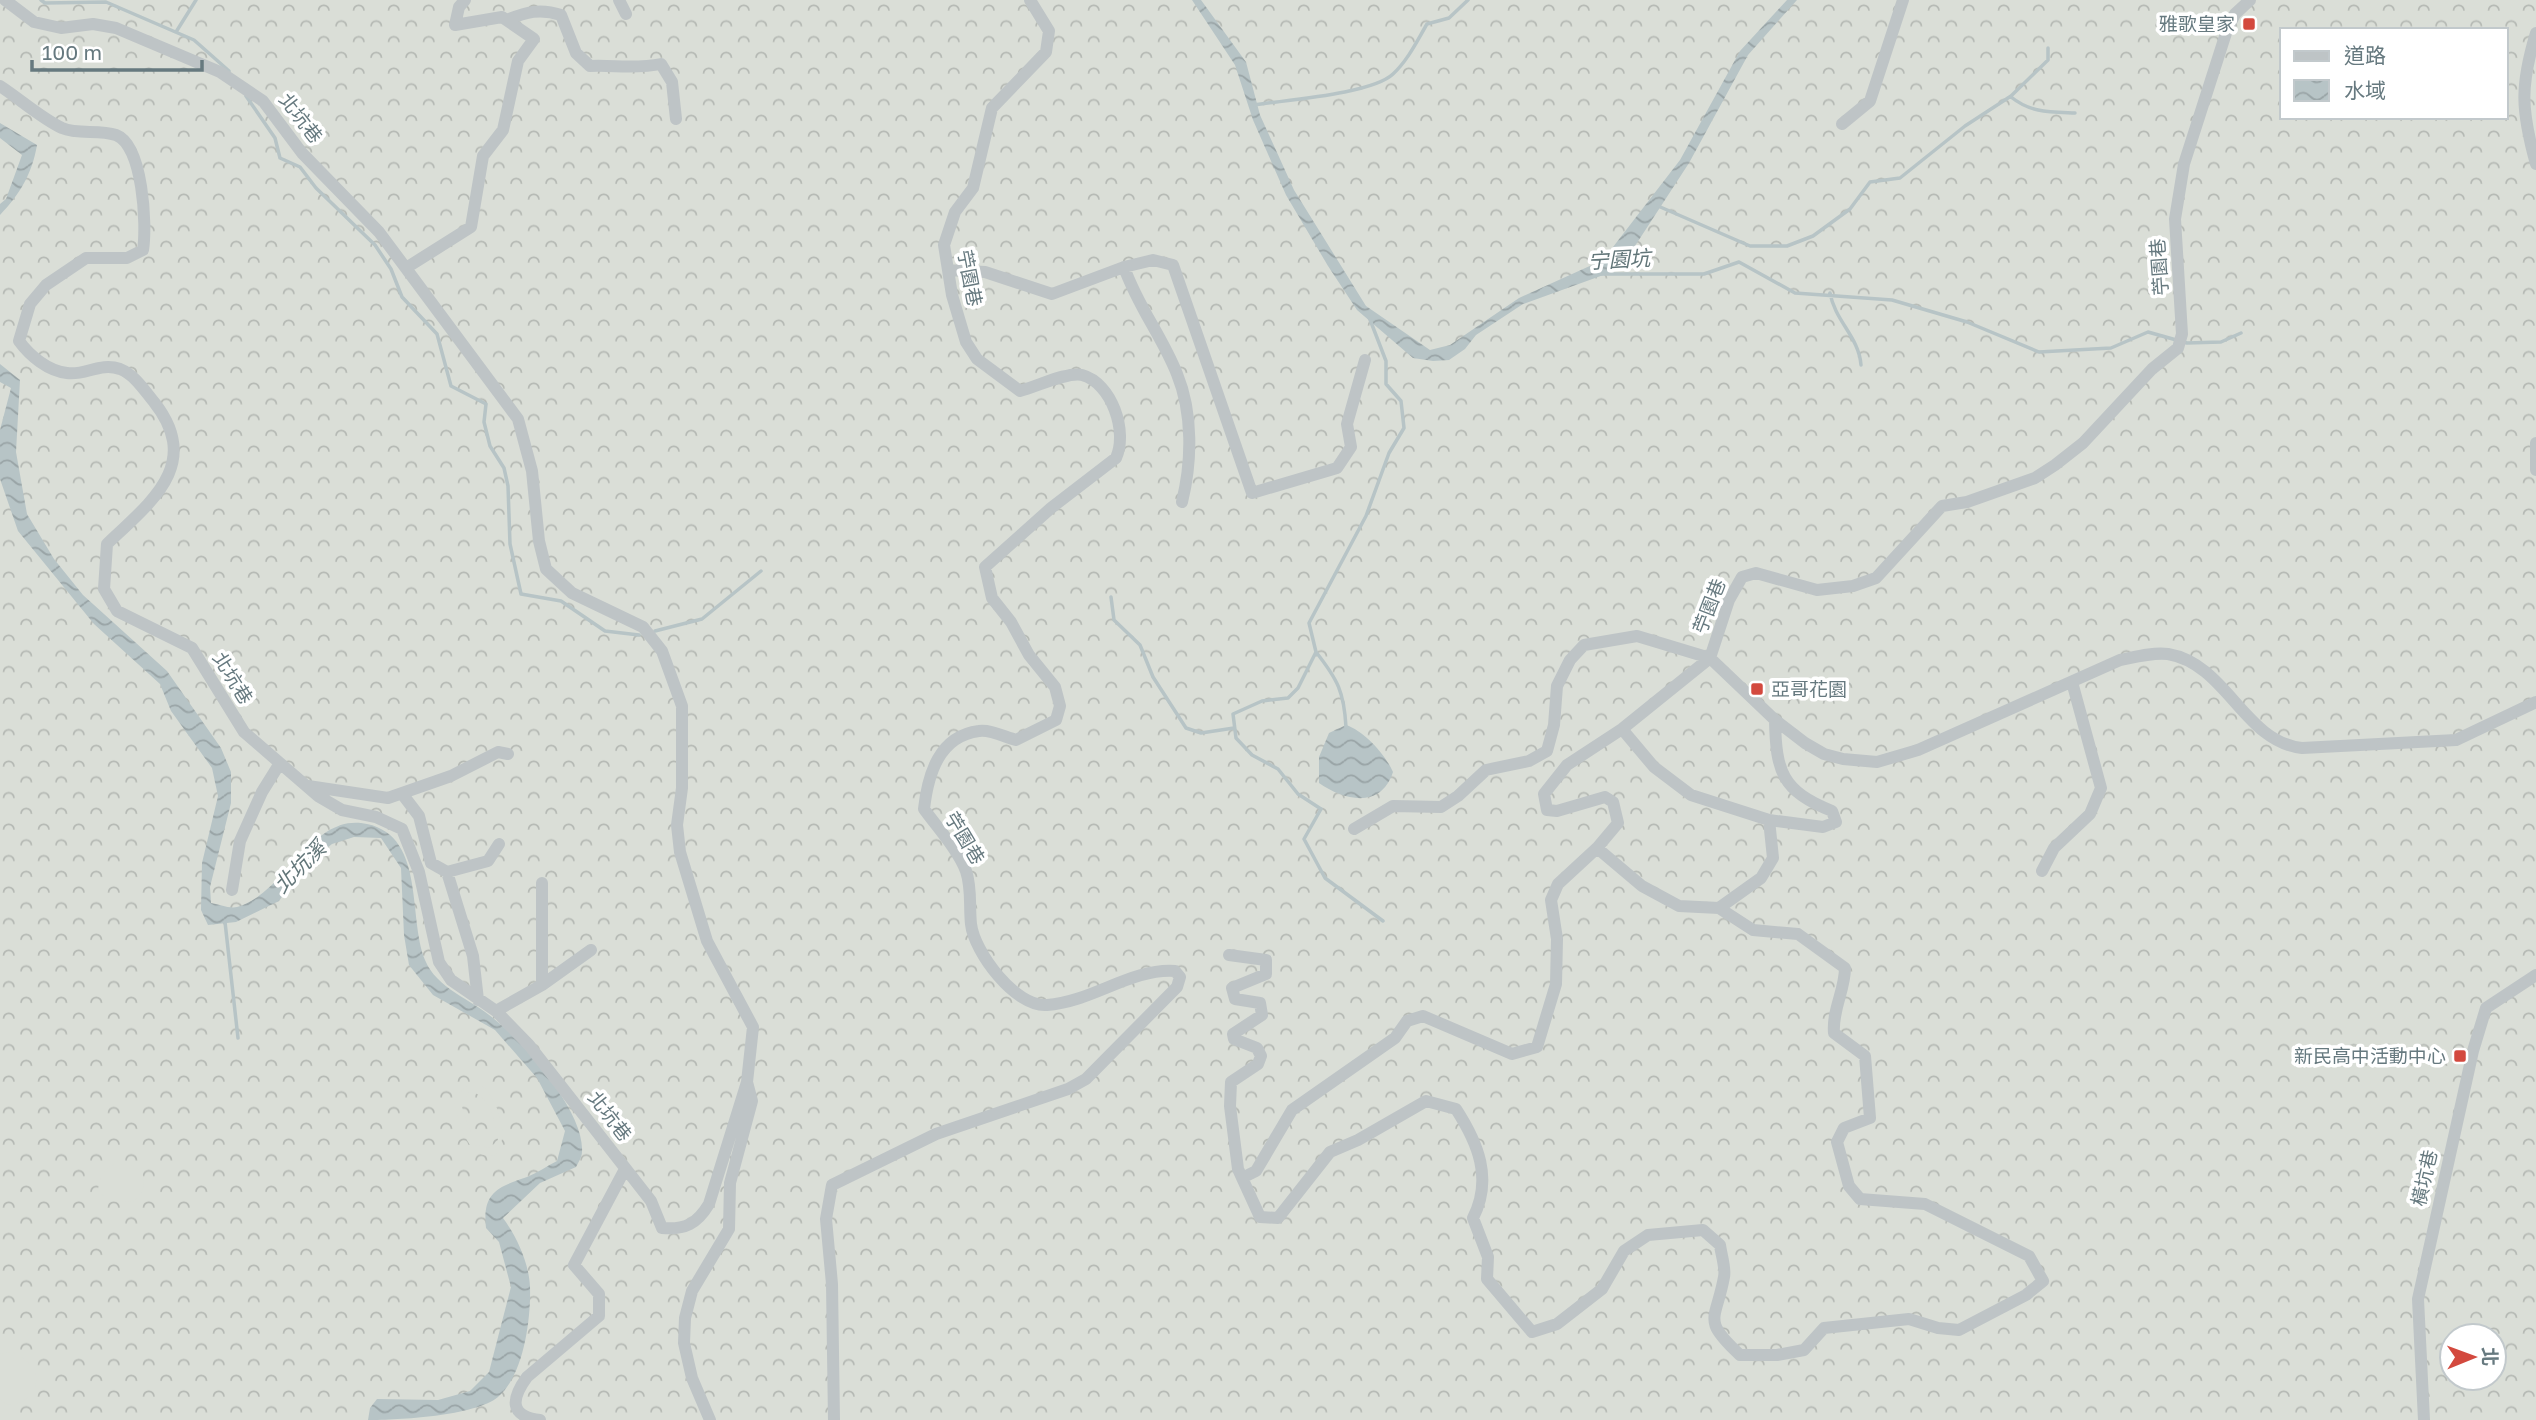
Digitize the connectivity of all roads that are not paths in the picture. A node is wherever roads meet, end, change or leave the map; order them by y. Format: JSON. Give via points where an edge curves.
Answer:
{"nodes":[{"id":1,"x":5,"y":0,"type":"edge"},
{"id":2,"x":465,"y":0,"type":"edge"},
{"id":3,"x":619,"y":0,"type":"edge"},
{"id":4,"x":1030,"y":0,"type":"edge"},
{"id":5,"x":1903,"y":0,"type":"edge"},
{"id":6,"x":2250,"y":0,"type":"edge"},
{"id":7,"x":626,"y":14,"type":"dead end"},
{"id":8,"x":507,"y":20,"type":"junction"},
{"id":9,"x":2536,"y":33,"type":"edge"},
{"id":10,"x":0,"y":86,"type":"edge"},
{"id":11,"x":676,"y":119,"type":"dead end"},
{"id":12,"x":1842,"y":124,"type":"dead end"},
{"id":13,"x":2536,"y":164,"type":"edge"},
{"id":14,"x":1124,"y":267,"type":"junction"},
{"id":15,"x":406,"y":268,"type":"junction"},
{"id":16,"x":948,"y":270,"type":"junction"},
{"id":17,"x":1365,"y":360,"type":"dead end"},
{"id":18,"x":2536,"y":443,"type":"edge"},
{"id":19,"x":2536,"y":470,"type":"edge"},
{"id":20,"x":1182,"y":502,"type":"dead end"},
{"id":21,"x":1710,"y":659,"type":"junction"},
{"id":22,"x":2072,"y":682,"type":"junction"},
{"id":23,"x":2536,"y":702,"type":"edge"},
{"id":24,"x":1775,"y":720,"type":"junction"},
{"id":25,"x":1622,"y":730,"type":"junction"},
{"id":26,"x":508,"y":754,"type":"dead end"},
{"id":27,"x":280,"y":763,"type":"junction"},
{"id":28,"x":308,"y":786,"type":"junction"},
{"id":29,"x":402,"y":795,"type":"junction"},
{"id":30,"x":1769,"y":820,"type":"junction"},
{"id":31,"x":1354,"y":829,"type":"dead end"},
{"id":32,"x":499,"y":844,"type":"dead end"},
{"id":33,"x":1597,"y":848,"type":"junction"},
{"id":34,"x":2042,"y":871,"type":"dead end"},
{"id":35,"x":447,"y":873,"type":"junction"},
{"id":36,"x":542,"y":883,"type":"dead end"},
{"id":37,"x":232,"y":890,"type":"dead end"},
{"id":38,"x":1719,"y":908,"type":"junction"},
{"id":39,"x":591,"y":950,"type":"dead end"},
{"id":40,"x":1228,"y":955,"type":"dead end"},
{"id":41,"x":2536,"y":975,"type":"edge"},
{"id":42,"x":542,"y":985,"type":"junction"},
{"id":43,"x":478,"y":1000,"type":"junction"},
{"id":44,"x":496,"y":1011,"type":"junction"},
{"id":45,"x":747,"y":1082,"type":"junction"},
{"id":46,"x":625,"y":1169,"type":"junction"},
{"id":47,"x":1244,"y":1177,"type":"junction"},
{"id":48,"x":540,"y":1420,"type":"edge"},
{"id":49,"x":710,"y":1420,"type":"edge"},
{"id":50,"x":834,"y":1420,"type":"edge"},
{"id":51,"x":2424,"y":1420,"type":"edge"}],
"edges":[{"from":1,"to":15,"type":"street","name":"北坑巷","via":[[34,22],[61,28],[93,24],[116,28],[220,72],[263,101],[302,153],[379,232]]},
{"from":2,"to":8,"type":"street","via":[[455,25]]},
{"from":3,"to":7,"type":"street"},
{"from":4,"to":16,"type":"street","name":"苧園巷","via":[[1049,31],[1046,52],[992,108],[973,188],[949,225],[944,244]]},
{"from":5,"to":12,"type":"street","via":[[1870,101]]},
{"from":6,"to":21,"type":"street","name":"苧園巷","via":[[2227,30],[2184,164],[2175,219],[2182,334],[2178,348],[2055,465],[2035,478],[1942,506],[1876,578],[1817,590],[1756,573],[1742,576]]},
{"from":8,"to":11,"type":"street","via":[[545,10],[561,15],[576,54],[590,66],[660,64],[672,82]]},
{"from":8,"to":15,"type":"street","via":[[534,39],[518,61],[503,130],[483,156],[471,227]]},
{"from":9,"to":13,"type":"street","via":[[2524,74],[2523,109]]},
{"from":10,"to":27,"type":"street","name":"北坑巷","via":[[64,129],[116,135],[129,146],[142,194],[143,250],[127,258],[86,258],[46,285],[30,304],[19,341],[48,367],[68,374],[104,366],[121,369],[137,380],[162,412],[174,439],[175,457],[155,499],[107,544],[104,589],[124,616],[192,648],[244,732]]},
{"from":14,"to":16,"type":"street","via":[[1052,294],[985,272]]},
{"from":14,"to":17,"type":"street","via":[[1153,260],[1174,265],[1252,493],[1338,468],[1351,447],[1347,424]]},
{"from":14,"to":20,"type":"street","via":[[1135,300],[1178,375],[1190,469]]},
{"from":15,"to":45,"type":"street","name":"北坑巷","via":[[518,419],[532,471],[546,569],[572,593],[643,627],[662,651],[682,706],[680,852],[707,941],[753,1027]]},
{"from":16,"to":50,"type":"street","name":"苧園巷","via":[[966,342],[977,359],[1020,391],[1068,374],[1083,375],[1108,396],[1116,414],[1120,449],[985,567],[992,598],[1055,687],[1060,706],[1056,720],[1016,740],[981,730],[950,740],[939,755],[924,809],[965,868],[978,948],[1018,994],[1043,1006],[1071,1002],[1151,971],[1175,971],[1180,977],[1177,986],[1086,1079],[936,1134],[832,1185],[826,1219]]},
{"from":18,"to":19,"type":"street"},
{"from":21,"to":24,"type":"street","name":"苧園巷"},
{"from":21,"to":25,"type":"street"},
{"from":21,"to":31,"type":"street","via":[[1637,636],[1584,645],[1557,686],[1547,751],[1529,761],[1486,770],[1441,807],[1393,806]]},
{"from":22,"to":23,"type":"street","name":"苧園巷","via":[[2120,660],[2168,654],[2203,668],[2260,728],[2284,746],[2302,748],[2456,740]]},
{"from":22,"to":24,"type":"street","name":"苧園巷","via":[[1919,750],[1877,762],[1824,754]]},
{"from":22,"to":34,"type":"street","via":[[2101,788],[2091,814],[2054,848]]},
{"from":24,"to":30,"type":"street","via":[[1777,760],[1785,782],[1832,811],[1836,822],[1823,827]]},
{"from":25,"to":30,"type":"street","via":[[1654,767],[1691,795]]},
{"from":25,"to":33,"type":"street","via":[[1567,765],[1544,794],[1547,810],[1605,797],[1613,802],[1618,822]]},
{"from":26,"to":29,"type":"street","via":[[498,752]]},
{"from":27,"to":28,"type":"street","name":"北坑巷"},
{"from":27,"to":37,"type":"street","via":[[240,841]]},
{"from":28,"to":29,"type":"street","via":[[388,798]]},
{"from":28,"to":43,"type":"street","name":"北坑巷","via":[[342,810],[376,817],[402,829],[419,872],[439,962],[451,981]]},
{"from":29,"to":35,"type":"street","via":[[419,816],[431,863]]},
{"from":30,"to":38,"type":"street","via":[[1773,858],[1761,878]]},
{"from":32,"to":35,"type":"street","via":[[488,861]]},
{"from":33,"to":38,"type":"street","via":[[1642,886],[1679,906]]},
{"from":33,"to":47,"type":"street","via":[[1559,884],[1551,900],[1557,939],[1556,984],[1537,1047],[1512,1054],[1423,1016],[1407,1021],[1395,1038],[1292,1110],[1256,1171]]},
{"from":35,"to":43,"type":"street","via":[[474,956]]},
{"from":36,"to":42,"type":"street"},
{"from":38,"to":47,"type":"street","via":[[1753,930],[1798,934],[1845,968],[1834,1032],[1866,1056],[1870,1118],[1844,1128],[1837,1142],[1849,1186],[1860,1199],[1926,1204],[2029,1256],[2043,1281],[2026,1295],[1959,1330],[1909,1319],[1824,1328],[1804,1350],[1740,1355],[1717,1334],[1714,1308],[1725,1275],[1720,1245],[1703,1230],[1648,1235],[1624,1251],[1602,1289],[1557,1324],[1532,1332],[1487,1279],[1488,1257],[1473,1218],[1482,1201],[1484,1172],[1474,1137],[1455,1109],[1426,1101],[1330,1152],[1278,1218],[1259,1217]]},
{"from":39,"to":42,"type":"street"},
{"from":40,"to":47,"type":"street","via":[[1266,960],[1269,967],[1266,974],[1232,988],[1235,999],[1260,1003],[1263,1011],[1233,1034],[1234,1039],[1257,1048],[1261,1056],[1258,1064],[1231,1082],[1234,1144]]},
{"from":41,"to":51,"type":"street","name":"橫坑巷","via":[[2486,1008],[2473,1051],[2418,1299]]},
{"from":42,"to":44,"type":"street"},
{"from":43,"to":44,"type":"street","name":"北坑巷"},
{"from":44,"to":46,"type":"street","name":"北坑巷","via":[[529,1045]]},
{"from":45,"to":46,"type":"street","name":"北坑巷","via":[[709,1204],[700,1219],[679,1230],[662,1228],[651,1201]]},
{"from":45,"to":49,"type":"street","name":"北坑巷","via":[[752,1101],[730,1183],[729,1229],[692,1291],[685,1318],[684,1343],[692,1378]]},
{"from":46,"to":48,"type":"street","via":[[574,1265],[598,1294],[599,1316],[519,1388],[515,1403],[520,1414]]}]}
